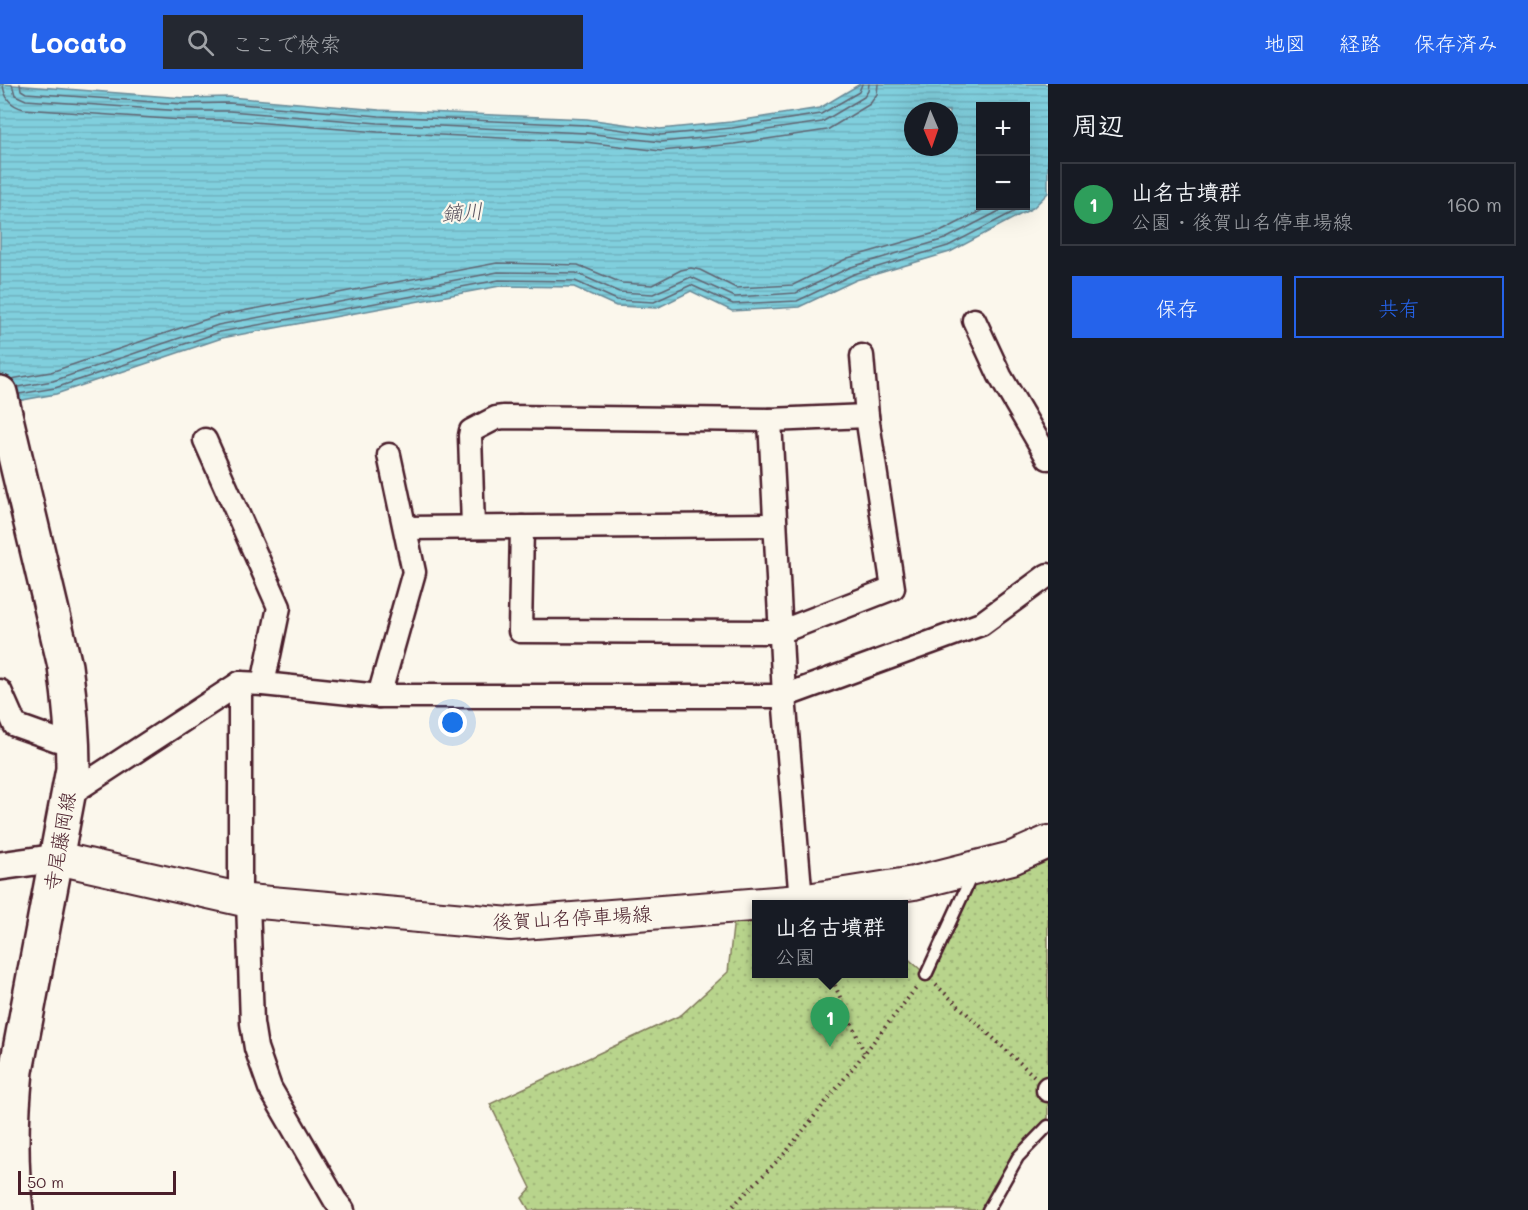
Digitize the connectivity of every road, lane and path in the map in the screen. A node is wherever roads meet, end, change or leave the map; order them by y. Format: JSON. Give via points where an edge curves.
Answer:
{"nodes":[{"id":1,"x":974,"y":320,"type":"dead end"},
{"id":2,"x":862,"y":356,"type":"dead end"},
{"id":3,"x":0,"y":393,"type":"edge"},
{"id":4,"x":867,"y":416,"type":"junction"},
{"id":5,"x":770,"y":420,"type":"junction"},
{"id":6,"x":205,"y":440,"type":"dead end"},
{"id":7,"x":389,"y":455,"type":"dead end"},
{"id":8,"x":1048,"y":458,"type":"edge"},
{"id":9,"x":775,"y":525,"type":"junction"},
{"id":10,"x":472,"y":527,"type":"junction"},
{"id":11,"x":522,"y":527,"type":"junction"},
{"id":12,"x":406,"y":528,"type":"junction"},
{"id":13,"x":1048,"y":575,"type":"edge"},
{"id":14,"x":780,"y":632,"type":"junction"},
{"id":15,"x":240,"y":683,"type":"junction"},
{"id":16,"x":264,"y":684,"type":"junction"},
{"id":17,"x":0,"y":691,"type":"edge"},
{"id":18,"x":379,"y":696,"type":"junction"},
{"id":19,"x":783,"y":696,"type":"junction"},
{"id":20,"x":73,"y":739,"type":"junction"},
{"id":21,"x":67,"y":796,"type":"junction"},
{"id":22,"x":1048,"y":842,"type":"edge"},
{"id":23,"x":57,"y":858,"type":"junction"},
{"id":24,"x":0,"y":866,"type":"edge"},
{"id":25,"x":976,"y":867,"type":"junction"},
{"id":26,"x":244,"y":900,"type":"junction"},
{"id":27,"x":801,"y":900,"type":"edge"},
{"id":28,"x":807,"y":900,"type":"edge"},
{"id":29,"x":752,"y":905,"type":"edge"},
{"id":30,"x":926,"y":975,"type":"junction"},
{"id":31,"x":832,"y":978,"type":"edge"},
{"id":32,"x":864,"y":1052,"type":"junction"},
{"id":33,"x":1048,"y":1089,"type":"edge"},
{"id":34,"x":1048,"y":1126,"type":"edge"},
{"id":35,"x":16,"y":1210,"type":"edge"},
{"id":36,"x":343,"y":1210,"type":"edge"},
{"id":37,"x":729,"y":1210,"type":"edge"},
{"id":38,"x":988,"y":1210,"type":"edge"}],
"edges":[{"from":1,"to":8,"type":"street","via":[[1000,376]]},
{"from":2,"to":4,"type":"street"},
{"from":3,"to":20,"type":"main road","name":"寺尾藤岡線","via":[[65,666]]},
{"from":4,"to":5,"type":"street"},
{"from":4,"to":14,"type":"street","via":[[893,588]]},
{"from":5,"to":9,"type":"street"},
{"from":5,"to":10,"type":"street","via":[[496,418],[471,431]]},
{"from":6,"to":16,"type":"street","via":[[279,607]]},
{"from":7,"to":12,"type":"street"},
{"from":9,"to":11,"type":"street"},
{"from":9,"to":14,"type":"street"},
{"from":10,"to":11,"type":"street"},
{"from":10,"to":12,"type":"street"},
{"from":11,"to":14,"type":"street","via":[[520,631]]},
{"from":12,"to":18,"type":"street","via":[[414,572]]},
{"from":13,"to":19,"type":"street","via":[[981,624]]},
{"from":14,"to":19,"type":"street"},
{"from":15,"to":16,"type":"street"},
{"from":15,"to":21,"type":"street"},
{"from":15,"to":26,"type":"street"},
{"from":16,"to":18,"type":"street"},
{"from":17,"to":20,"type":"street","via":[[15,725],[57,740]]},
{"from":18,"to":19,"type":"street"},
{"from":19,"to":27,"type":"street"},
{"from":20,"to":21,"type":"main road","name":"寺尾藤岡線","via":[[73,769]]},
{"from":21,"to":23,"type":"main road","name":"寺尾藤岡線"},
{"from":22,"to":25,"type":"main road","name":"後賀山名停車場線","via":[[1012,858]]},
{"from":23,"to":24,"type":"street"},
{"from":23,"to":26,"type":"main road","name":"後賀山名停車場線"},
{"from":23,"to":35,"type":"main road","name":"寺尾藤岡線","via":[[15,1082],[11,1117]]},
{"from":25,"to":28,"type":"main road","name":"後賀山名停車場線","via":[[914,883]]},
{"from":25,"to":30,"type":"lane"},
{"from":26,"to":29,"type":"main road","name":"後賀山名停車場線","via":[[510,924]]},
{"from":26,"to":36,"type":"street","via":[[256,1048],[270,1088]]},
{"from":30,"to":32,"type":"path"},
{"from":30,"to":33,"type":"path"},
{"from":31,"to":32,"type":"path"},
{"from":32,"to":37,"type":"path","via":[[786,1152]]},
{"from":34,"to":38,"type":"lane","via":[[1018,1157]]}]}
